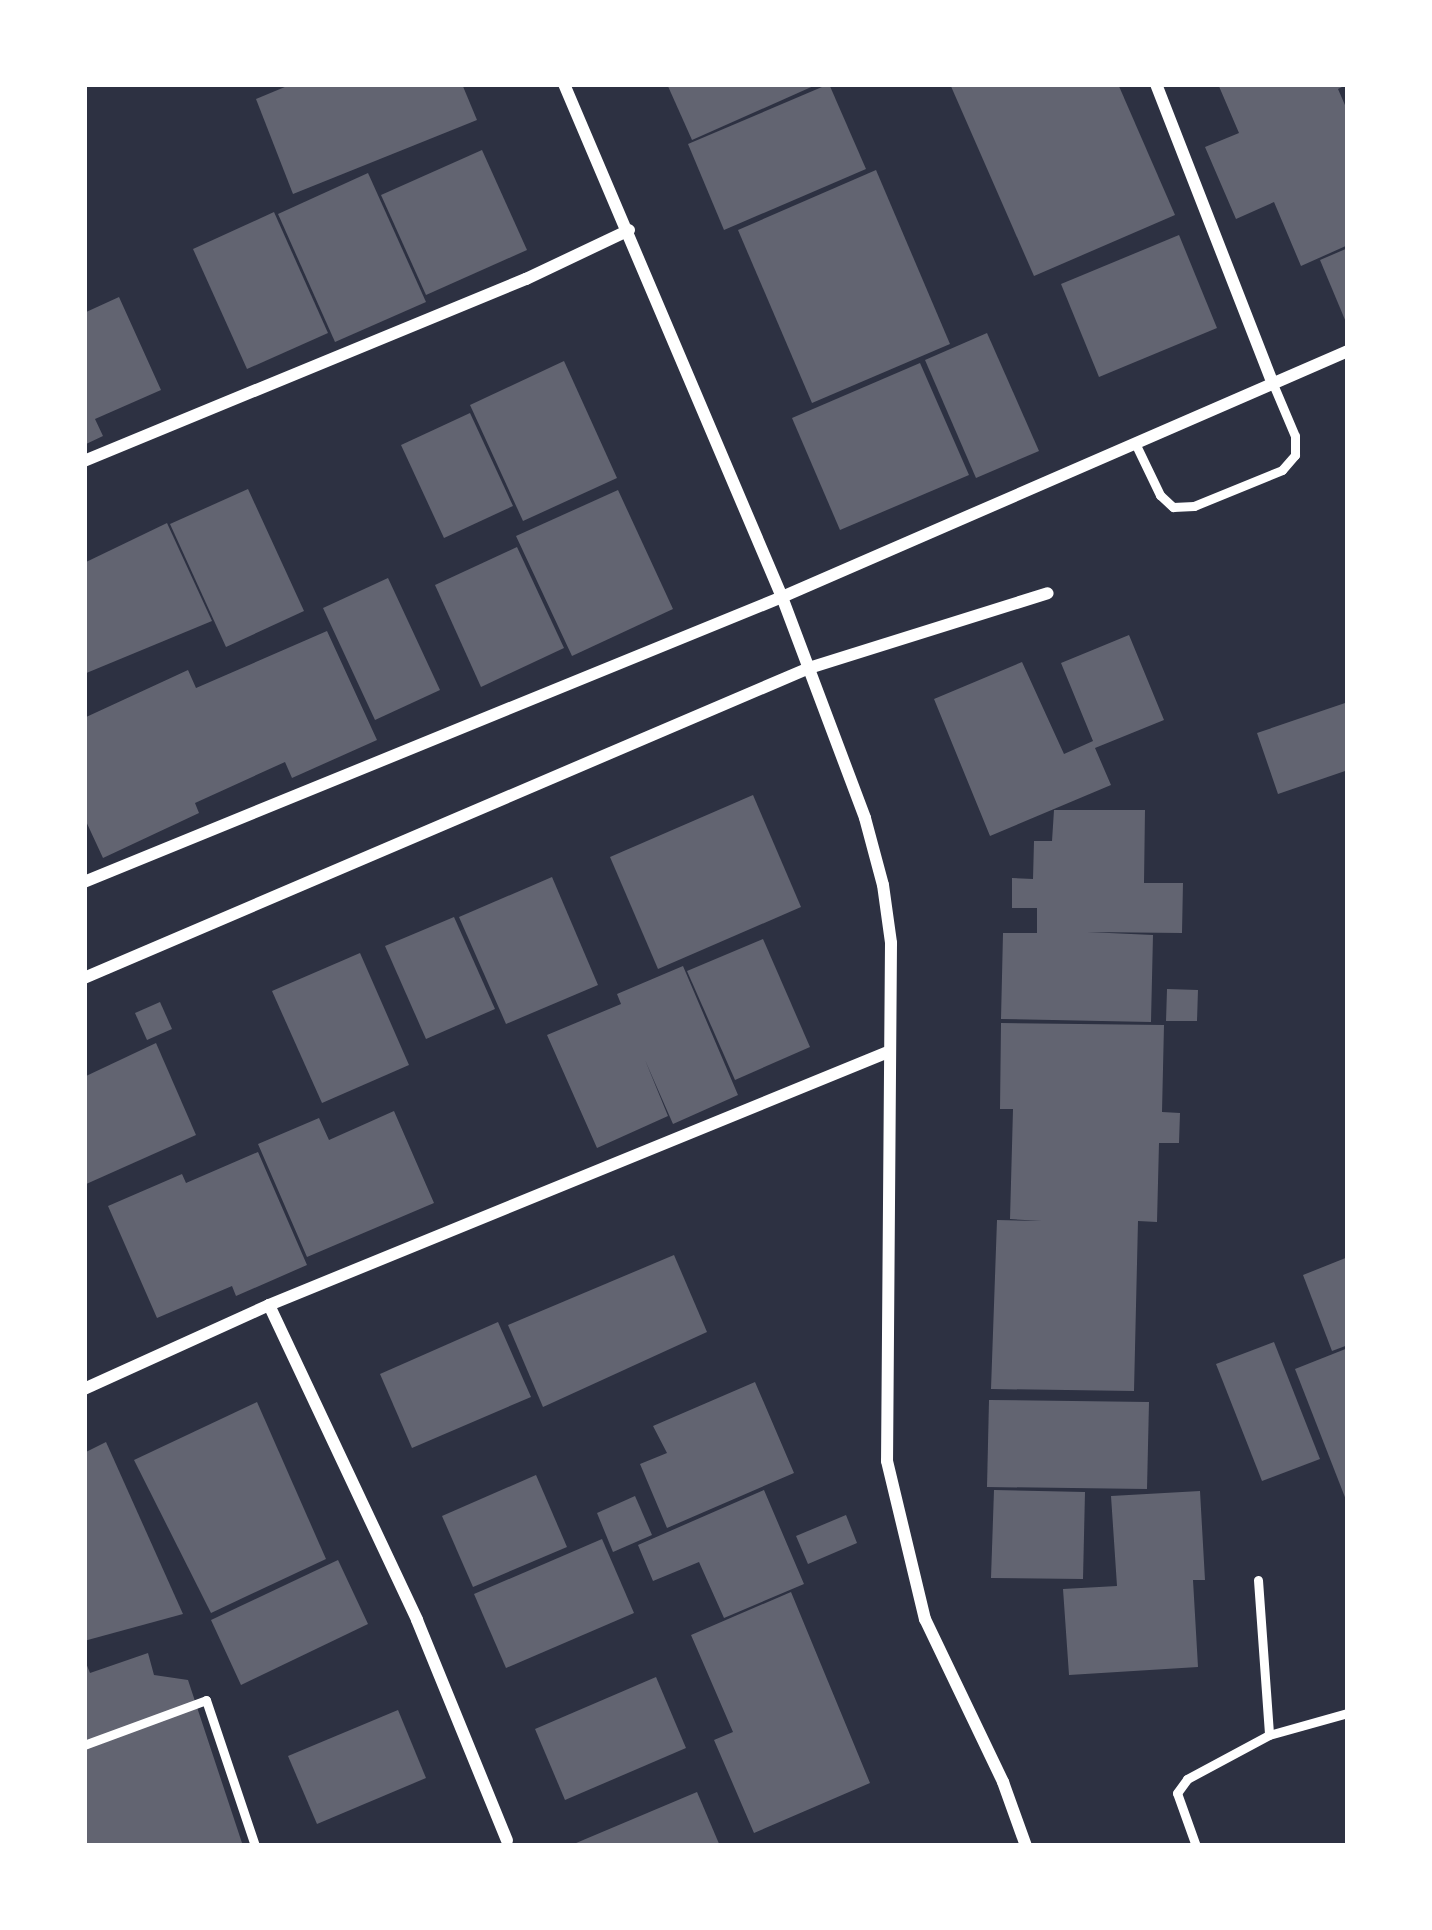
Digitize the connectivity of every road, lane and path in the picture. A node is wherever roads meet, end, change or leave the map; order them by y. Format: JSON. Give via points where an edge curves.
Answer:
{"nodes":[{"id":1,"x":564,"y":84,"type":"edge"},
{"id":2,"x":1156,"y":84,"type":"edge"},
{"id":3,"x":629,"y":230,"type":"junction"},
{"id":4,"x":1348,"y":351,"type":"edge"},
{"id":5,"x":1273,"y":384,"type":"junction"},
{"id":6,"x":1135,"y":443,"type":"junction"},
{"id":7,"x":84,"y":461,"type":"edge"},
{"id":8,"x":1048,"y":593,"type":"dead end"},
{"id":9,"x":782,"y":597,"type":"junction"},
{"id":10,"x":808,"y":668,"type":"junction"},
{"id":11,"x":84,"y":882,"type":"edge"},
{"id":12,"x":84,"y":978,"type":"edge"},
{"id":13,"x":888,"y":1052,"type":"junction"},
{"id":14,"x":269,"y":1305,"type":"junction"},
{"id":15,"x":84,"y":1389,"type":"edge"},
{"id":16,"x":1258,"y":1580,"type":"dead end"},
{"id":17,"x":1348,"y":1713,"type":"edge"},
{"id":18,"x":1269,"y":1735,"type":"junction"},
{"id":19,"x":84,"y":1745,"type":"edge"},
{"id":20,"x":506,"y":1840,"type":"dead end"},
{"id":21,"x":1024,"y":1842,"type":"edge"},
{"id":22,"x":255,"y":1846,"type":"edge"},
{"id":23,"x":1196,"y":1846,"type":"edge"}],
"edges":[{"from":1,"to":3,"type":"street"},
{"from":2,"to":5,"type":"street"},
{"from":3,"to":7,"type":"street"},
{"from":3,"to":9,"type":"street"},
{"from":4,"to":5,"type":"street"},
{"from":5,"to":6,"type":"street"},
{"from":5,"to":6,"type":"lane","via":[[1295,436],[1295,455],[1282,470],[1173,507]]},
{"from":6,"to":9,"type":"street"},
{"from":8,"to":10,"type":"street"},
{"from":9,"to":10,"type":"street"},
{"from":9,"to":11,"type":"street"},
{"from":10,"to":12,"type":"street"},
{"from":10,"to":13,"type":"street","via":[[884,885]]},
{"from":13,"to":14,"type":"street"},
{"from":13,"to":21,"type":"street","via":[[887,1461],[925,1619]]},
{"from":14,"to":15,"type":"street"},
{"from":14,"to":20,"type":"street","via":[[416,1620]]},
{"from":16,"to":18,"type":"lane"},
{"from":17,"to":18,"type":"lane"},
{"from":18,"to":23,"type":"lane","via":[[1187,1779],[1177,1793]]},
{"from":19,"to":22,"type":"lane","via":[[206,1700]]}]}
